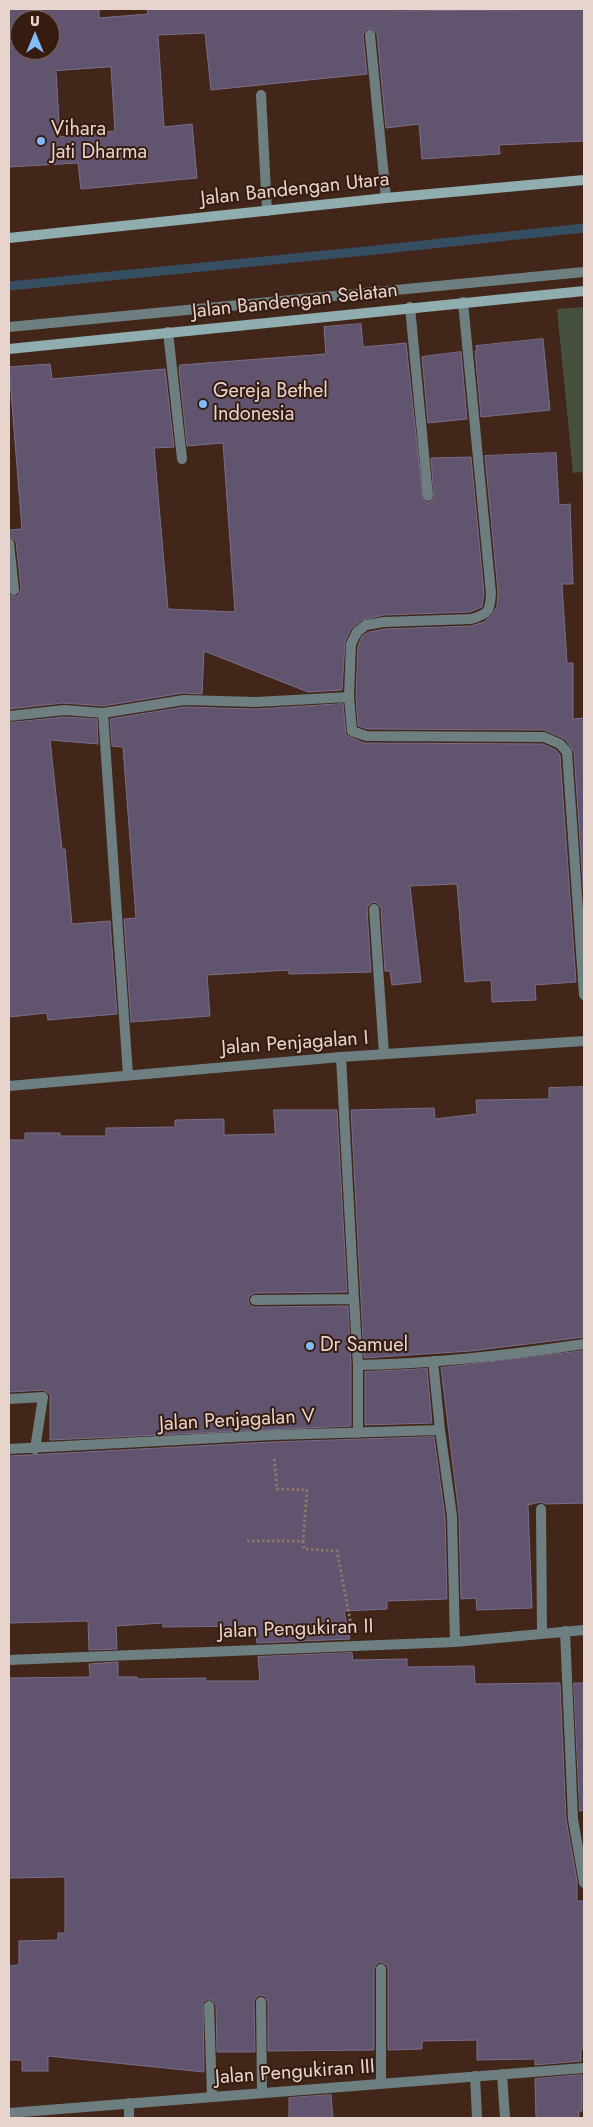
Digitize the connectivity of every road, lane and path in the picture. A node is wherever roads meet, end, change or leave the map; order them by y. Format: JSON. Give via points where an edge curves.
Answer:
{"nodes":[{"id":1,"x":370,"y":35,"type":"dead end"},
{"id":2,"x":261,"y":95,"type":"dead end"},
{"id":3,"x":584,"y":180,"type":"edge"},
{"id":4,"x":386,"y":198,"type":"junction"},
{"id":5,"x":267,"y":211,"type":"junction"},
{"id":6,"x":9,"y":238,"type":"edge"},
{"id":7,"x":584,"y":272,"type":"edge"},
{"id":8,"x":584,"y":290,"type":"edge"},
{"id":9,"x":463,"y":302,"type":"junction"},
{"id":10,"x":410,"y":308,"type":"junction"},
{"id":11,"x":9,"y":327,"type":"edge"},
{"id":12,"x":168,"y":332,"type":"junction"},
{"id":13,"x":9,"y":349,"type":"edge"},
{"id":14,"x":182,"y":460,"type":"dead end"},
{"id":15,"x":428,"y":496,"type":"dead end"},
{"id":16,"x":9,"y":543,"type":"edge"},
{"id":17,"x":14,"y":590,"type":"dead end"},
{"id":18,"x":349,"y":697,"type":"junction"},
{"id":19,"x":103,"y":713,"type":"junction"},
{"id":20,"x":9,"y":716,"type":"edge"},
{"id":21,"x":374,"y":910,"type":"dead end"},
{"id":22,"x":584,"y":995,"type":"edge"},
{"id":23,"x":584,"y":1041,"type":"edge"},
{"id":24,"x":384,"y":1054,"type":"junction"},
{"id":25,"x":341,"y":1057,"type":"junction"},
{"id":26,"x":128,"y":1075,"type":"junction"},
{"id":27,"x":9,"y":1086,"type":"edge"},
{"id":28,"x":354,"y":1299,"type":"junction"},
{"id":29,"x":255,"y":1300,"type":"dead end"},
{"id":30,"x":584,"y":1344,"type":"edge"},
{"id":31,"x":433,"y":1361,"type":"junction"},
{"id":32,"x":358,"y":1366,"type":"junction"},
{"id":33,"x":9,"y":1399,"type":"edge"},
{"id":34,"x":440,"y":1430,"type":"junction"},
{"id":35,"x":358,"y":1433,"type":"junction"},
{"id":36,"x":272,"y":1435,"type":"junction"},
{"id":37,"x":9,"y":1449,"type":"edge"},
{"id":38,"x":36,"y":1449,"type":"junction"},
{"id":39,"x":541,"y":1509,"type":"dead end"},
{"id":40,"x":247,"y":1541,"type":"dead end"},
{"id":41,"x":303,"y":1541,"type":"junction"},
{"id":42,"x":584,"y":1630,"type":"edge"},
{"id":43,"x":565,"y":1631,"type":"junction"},
{"id":44,"x":542,"y":1633,"type":"junction"},
{"id":45,"x":456,"y":1642,"type":"junction"},
{"id":46,"x":355,"y":1646,"type":"junction"},
{"id":47,"x":9,"y":1660,"type":"edge"},
{"id":48,"x":584,"y":1883,"type":"edge"},
{"id":49,"x":381,"y":1970,"type":"dead end"},
{"id":50,"x":261,"y":2002,"type":"dead end"},
{"id":51,"x":209,"y":2006,"type":"dead end"},
{"id":52,"x":584,"y":2068,"type":"edge"},
{"id":53,"x":502,"y":2074,"type":"junction"},
{"id":54,"x":475,"y":2076,"type":"junction"},
{"id":55,"x":381,"y":2084,"type":"junction"},
{"id":56,"x":262,"y":2092,"type":"junction"},
{"id":57,"x":212,"y":2096,"type":"junction"},
{"id":58,"x":129,"y":2104,"type":"junction"},
{"id":59,"x":9,"y":2112,"type":"edge"},
{"id":60,"x":129,"y":2118,"type":"edge"},
{"id":61,"x":477,"y":2118,"type":"edge"},
{"id":62,"x":505,"y":2118,"type":"edge"}],
"edges":[{"from":1,"to":4,"type":"street"},
{"from":2,"to":5,"type":"street"},
{"from":3,"to":4,"type":"main road","name":"Jalan Bandengan Utara"},
{"from":4,"to":5,"type":"main road","name":"Jalan Bandengan Utara"},
{"from":5,"to":6,"type":"main road","name":"Jalan Bandengan Utara"},
{"from":7,"to":11,"type":"street"},
{"from":8,"to":9,"type":"main road","name":"Jalan Bandengan Selatan"},
{"from":9,"to":10,"type":"main road","name":"Jalan Bandengan Selatan"},
{"from":9,"to":18,"type":"street","via":[[490,608],[484,615],[471,619],[366,625],[357,632],[351,644]]},
{"from":10,"to":12,"type":"main road","name":"Jalan Bandengan Selatan"},
{"from":10,"to":15,"type":"street"},
{"from":12,"to":13,"type":"main road","name":"Jalan Bandengan Selatan"},
{"from":12,"to":14,"type":"street"},
{"from":16,"to":17,"type":"street"},
{"from":18,"to":19,"type":"street","via":[[256,702],[184,700]]},
{"from":18,"to":22,"type":"street","via":[[352,731],[356,734],[544,736],[560,744],[567,752]]},
{"from":19,"to":20,"type":"street","via":[[64,710]]},
{"from":19,"to":26,"type":"street"},
{"from":21,"to":24,"type":"street"},
{"from":23,"to":24,"type":"street","name":"Jalan Penjagalan I"},
{"from":24,"to":25,"type":"street","name":"Jalan Penjagalan I"},
{"from":25,"to":26,"type":"street","name":"Jalan Penjagalan I"},
{"from":25,"to":28,"type":"street"},
{"from":26,"to":27,"type":"street","name":"Jalan Penjagalan I"},
{"from":28,"to":29,"type":"street"},
{"from":28,"to":32,"type":"street"},
{"from":30,"to":31,"type":"street"},
{"from":31,"to":32,"type":"street"},
{"from":31,"to":34,"type":"street"},
{"from":32,"to":35,"type":"street"},
{"from":33,"to":38,"type":"street","via":[[43,1397]]},
{"from":34,"to":35,"type":"street","name":"Jalan Penjagalan V"},
{"from":34,"to":45,"type":"street","via":[[452,1516]]},
{"from":35,"to":36,"type":"street","name":"Jalan Penjagalan V"},
{"from":36,"to":38,"type":"street","name":"Jalan Penjagalan V"},
{"from":36,"to":41,"type":"path","via":[[277,1488],[307,1490]]},
{"from":37,"to":38,"type":"street","name":"Jalan Penjagalan V"},
{"from":39,"to":44,"type":"street"},
{"from":40,"to":41,"type":"path"},
{"from":41,"to":46,"type":"path","via":[[304,1549],[337,1551]]},
{"from":42,"to":43,"type":"street","name":"Jalan Pengukiran II"},
{"from":43,"to":44,"type":"street","name":"Jalan Pengukiran II"},
{"from":43,"to":48,"type":"street","via":[[573,1820]]},
{"from":44,"to":45,"type":"street","name":"Jalan Pengukiran II"},
{"from":45,"to":46,"type":"street","name":"Jalan Pengukiran II"},
{"from":46,"to":47,"type":"street","name":"Jalan Pengukiran II"},
{"from":49,"to":55,"type":"street"},
{"from":50,"to":56,"type":"street"},
{"from":51,"to":57,"type":"street"},
{"from":52,"to":53,"type":"street","name":"Jalan Pengukiran III"},
{"from":53,"to":54,"type":"street","name":"Jalan Pengukiran III"},
{"from":53,"to":62,"type":"street"},
{"from":54,"to":55,"type":"street","name":"Jalan Pengukiran III"},
{"from":54,"to":61,"type":"street"},
{"from":55,"to":56,"type":"street","name":"Jalan Pengukiran III"},
{"from":56,"to":57,"type":"street","name":"Jalan Pengukiran III"},
{"from":57,"to":58,"type":"street","name":"Jalan Pengukiran III"},
{"from":58,"to":59,"type":"street","name":"Jalan Pengukiran III"},
{"from":58,"to":60,"type":"street"}]}
